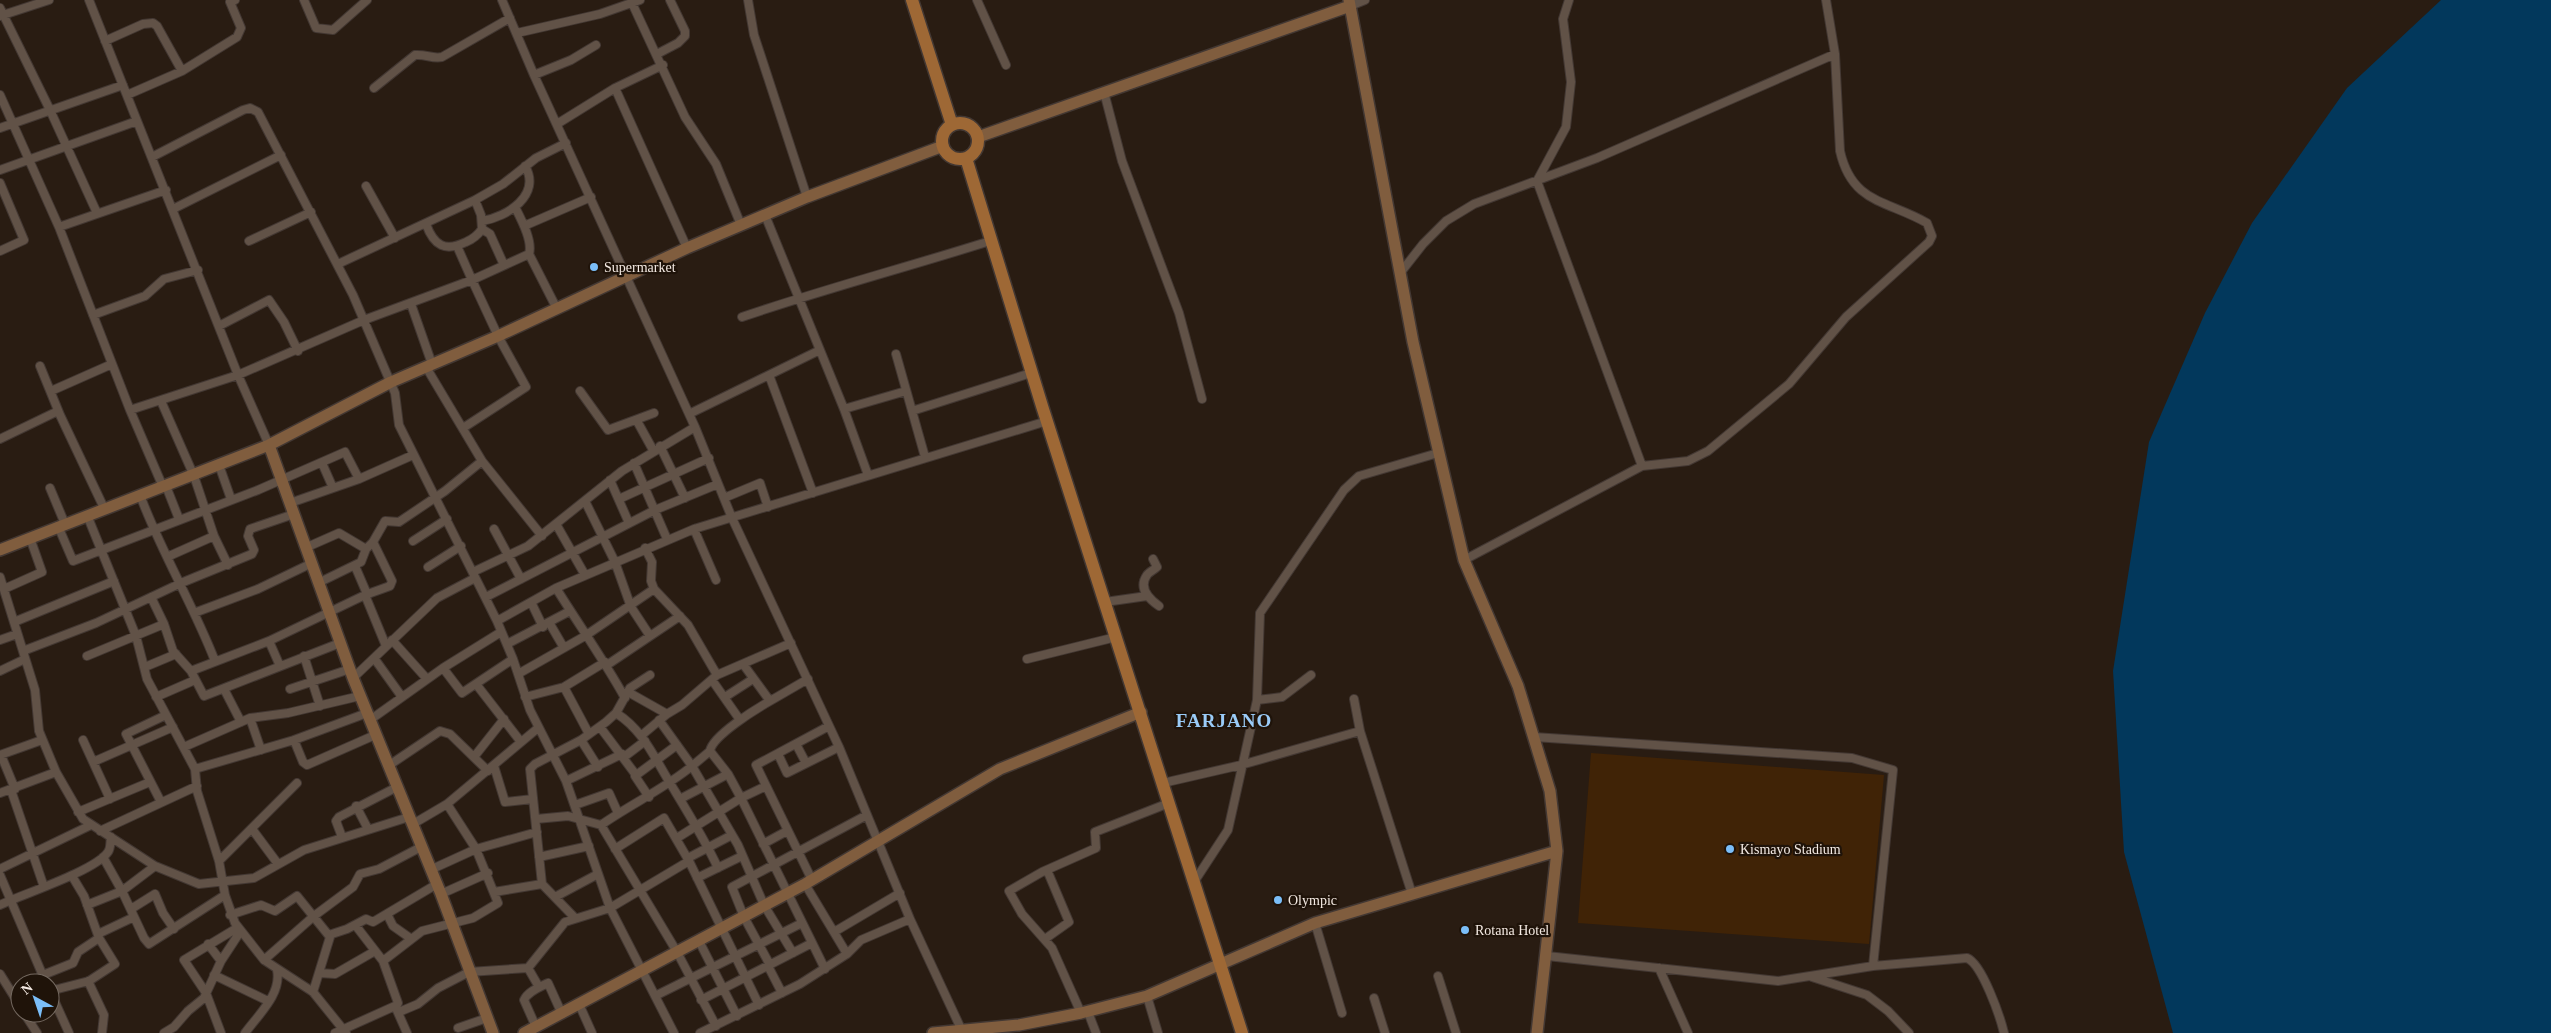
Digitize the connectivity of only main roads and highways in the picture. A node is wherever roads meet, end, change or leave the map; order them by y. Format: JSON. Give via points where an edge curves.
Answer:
{"nodes":[{"id":1,"x":912,"y":0,"type":"edge"},
{"id":2,"x":952,"y":125,"type":"junction"},
{"id":3,"x":966,"y":158,"type":"junction"},
{"id":4,"x":1242,"y":1033,"type":"edge"}],
"edges":[{"from":1,"to":2,"type":"main road"},
{"from":2,"to":3,"type":"main road","via":[[944,133],[943,146],[950,156]]},
{"from":2,"to":3,"type":"main road","via":[[969,125],[978,137],[975,151]]},
{"from":3,"to":4,"type":"main road"}]}
